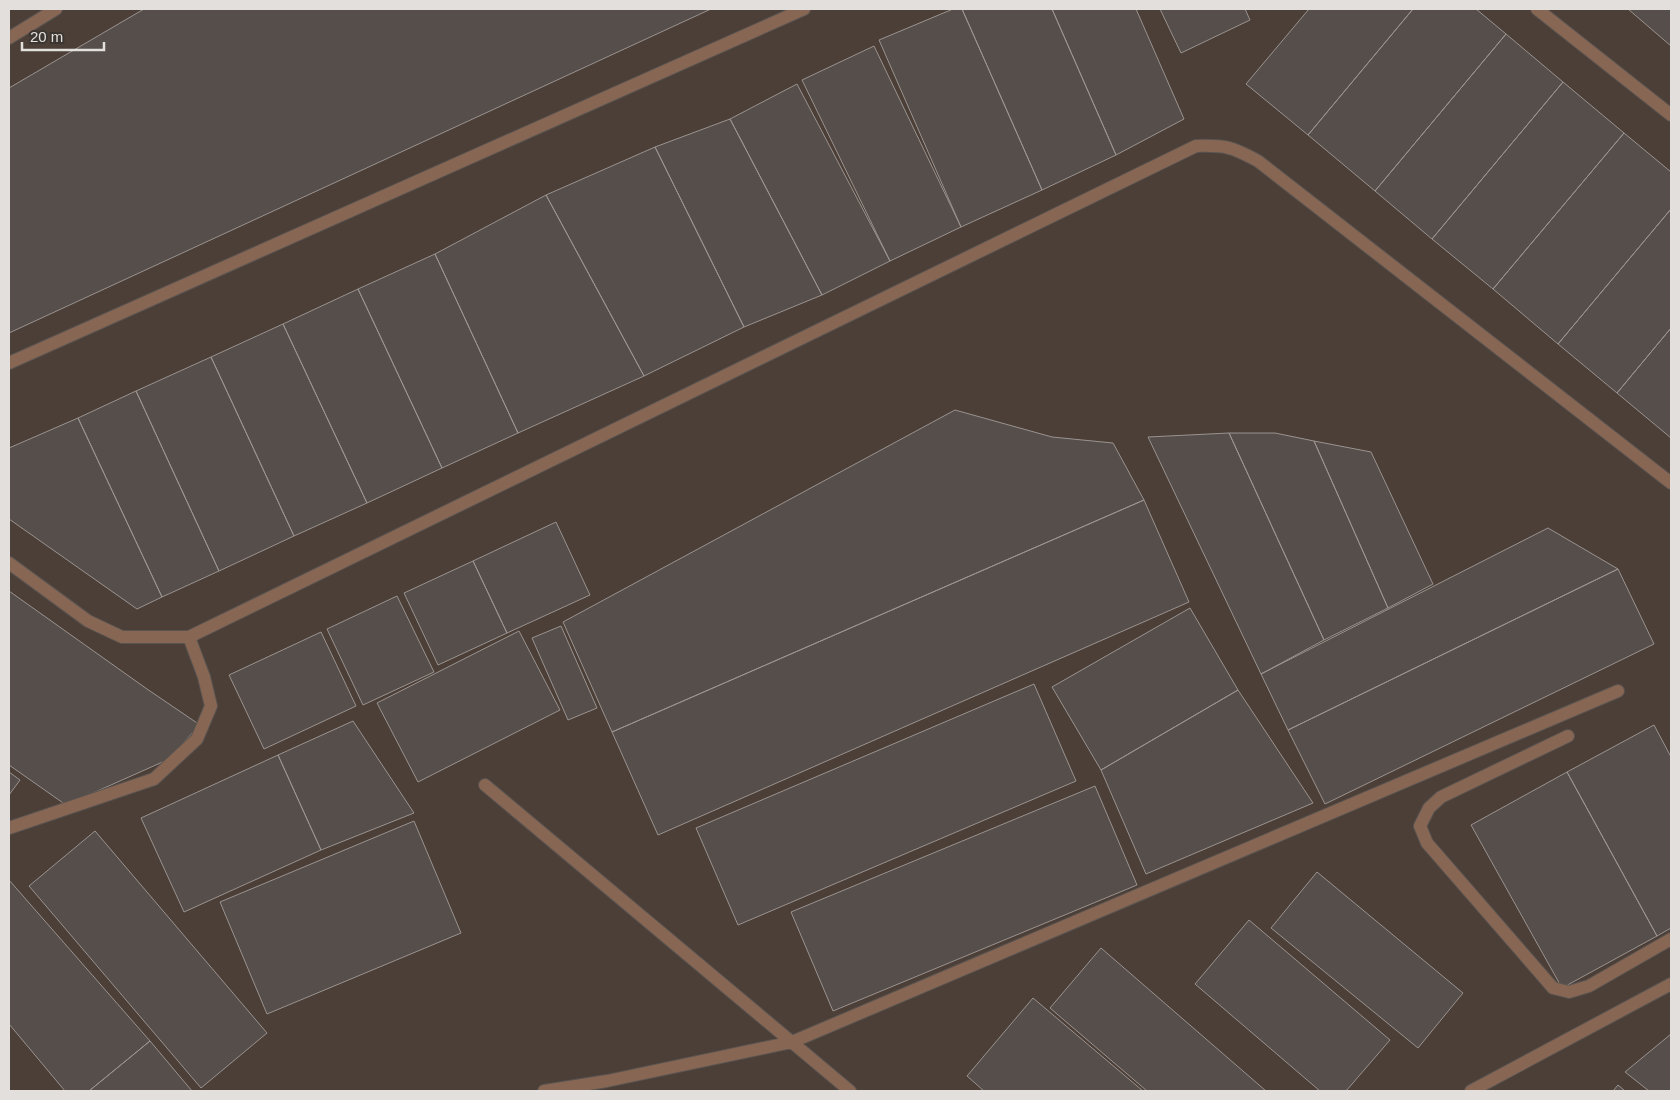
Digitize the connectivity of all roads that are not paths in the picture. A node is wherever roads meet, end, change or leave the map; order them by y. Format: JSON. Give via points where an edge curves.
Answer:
{"nodes":[{"id":1,"x":56,"y":9,"type":"edge"},
{"id":2,"x":804,"y":9,"type":"edge"},
{"id":3,"x":1537,"y":9,"type":"edge"},
{"id":4,"x":9,"y":38,"type":"edge"},
{"id":5,"x":1671,"y":115,"type":"edge"},
{"id":6,"x":9,"y":363,"type":"edge"},
{"id":7,"x":1671,"y":483,"type":"edge"},
{"id":8,"x":9,"y":563,"type":"edge"},
{"id":9,"x":188,"y":637,"type":"junction"},
{"id":10,"x":1618,"y":691,"type":"dead end"},
{"id":11,"x":1568,"y":736,"type":"dead end"},
{"id":12,"x":485,"y":785,"type":"dead end"},
{"id":13,"x":9,"y":828,"type":"edge"},
{"id":14,"x":1671,"y":939,"type":"edge"},
{"id":15,"x":1671,"y":984,"type":"edge"},
{"id":16,"x":792,"y":1042,"type":"junction"},
{"id":17,"x":608,"y":1086,"type":"edge"},
{"id":18,"x":544,"y":1091,"type":"edge"},
{"id":19,"x":850,"y":1091,"type":"edge"},
{"id":20,"x":1471,"y":1091,"type":"edge"}],
"edges":[{"from":1,"to":4,"type":"lane"},
{"from":2,"to":6,"type":"lane"},
{"from":3,"to":5,"type":"lane"},
{"from":7,"to":9,"type":"lane","via":[[1258,161],[1234,148],[1196,146]]},
{"from":8,"to":9,"type":"lane","via":[[88,621],[122,636]]},
{"from":9,"to":13,"type":"lane","via":[[204,677],[210,706],[198,739],[154,779]]},
{"from":10,"to":16,"type":"lane"},
{"from":11,"to":14,"type":"lane","via":[[1441,797],[1429,808],[1420,826],[1427,843],[1553,988],[1568,992],[1589,986]]},
{"from":12,"to":16,"type":"lane"},
{"from":15,"to":20,"type":"lane"},
{"from":16,"to":17,"type":"lane"},
{"from":16,"to":19,"type":"lane"},
{"from":17,"to":18,"type":"lane"}]}
